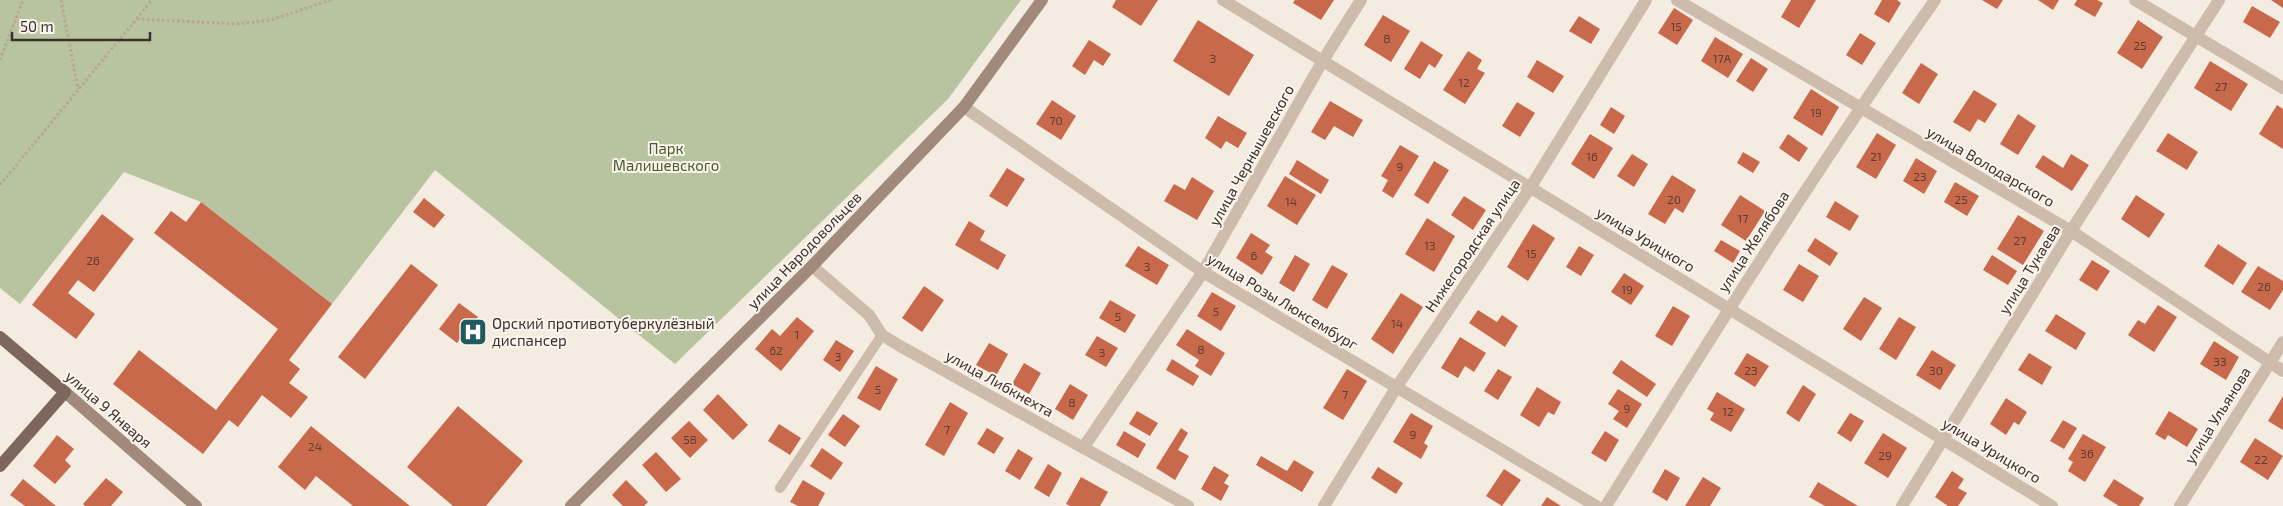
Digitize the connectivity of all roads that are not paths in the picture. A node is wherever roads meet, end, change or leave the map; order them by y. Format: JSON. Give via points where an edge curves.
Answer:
{"nodes":[{"id":1,"x":1042,"y":0,"type":"edge"},
{"id":2,"x":1223,"y":0,"type":"edge"},
{"id":3,"x":1361,"y":0,"type":"edge"},
{"id":4,"x":1646,"y":0,"type":"edge"},
{"id":5,"x":1677,"y":0,"type":"edge"},
{"id":6,"x":1935,"y":0,"type":"edge"},
{"id":7,"x":2135,"y":0,"type":"edge"},
{"id":8,"x":2219,"y":0,"type":"edge"},
{"id":9,"x":2197,"y":35,"type":"junction"},
{"id":10,"x":1322,"y":62,"type":"junction"},
{"id":11,"x":2283,"y":88,"type":"edge"},
{"id":12,"x":964,"y":107,"type":"junction"},
{"id":13,"x":1859,"y":108,"type":"junction"},
{"id":14,"x":1530,"y":188,"type":"junction"},
{"id":15,"x":2070,"y":231,"type":"junction"},
{"id":16,"x":812,"y":266,"type":"junction"},
{"id":17,"x":1203,"y":272,"type":"junction"},
{"id":18,"x":1729,"y":308,"type":"junction"},
{"id":19,"x":882,"y":335,"type":"junction"},
{"id":20,"x":0,"y":338,"type":"edge"},
{"id":21,"x":2283,"y":342,"type":"edge"},
{"id":22,"x":2270,"y":362,"type":"junction"},
{"id":23,"x":2283,"y":371,"type":"edge"},
{"id":24,"x":1396,"y":388,"type":"junction"},
{"id":25,"x":65,"y":392,"type":"junction"},
{"id":26,"x":1942,"y":439,"type":"junction"},
{"id":27,"x":1083,"y":448,"type":"junction"},
{"id":28,"x":0,"y":466,"type":"edge"},
{"id":29,"x":780,"y":488,"type":"dead end"},
{"id":30,"x":196,"y":506,"type":"edge"},
{"id":31,"x":571,"y":506,"type":"edge"},
{"id":32,"x":1188,"y":506,"type":"edge"},
{"id":33,"x":1324,"y":506,"type":"edge"},
{"id":34,"x":1596,"y":506,"type":"edge"},
{"id":35,"x":1606,"y":506,"type":"edge"},
{"id":36,"x":1902,"y":506,"type":"edge"},
{"id":37,"x":2052,"y":506,"type":"edge"},
{"id":38,"x":2180,"y":506,"type":"edge"}],
"edges":[{"from":1,"to":12,"type":"main road","name":"улица Народовольцев"},
{"from":2,"to":10,"type":"street","name":"улица Урицкого"},
{"from":3,"to":10,"type":"street","name":"улица Чернышевского"},
{"from":4,"to":14,"type":"street","name":"Нижегородская улица"},
{"from":5,"to":13,"type":"street","name":"улица Володарского"},
{"from":6,"to":13,"type":"street","name":"улица Желябова"},
{"from":7,"to":9,"type":"street"},
{"from":8,"to":9,"type":"street","name":"улица Тукаева"},
{"from":9,"to":11,"type":"street"},
{"from":9,"to":15,"type":"street","name":"улица Тукаева"},
{"from":10,"to":14,"type":"street","name":"улица Урицкого"},
{"from":10,"to":17,"type":"street","name":"улица Чернышевского"},
{"from":12,"to":16,"type":"main road","name":"улица Народовольцев"},
{"from":12,"to":17,"type":"street","name":"улица Розы Люксембург"},
{"from":13,"to":15,"type":"street","name":"улица Володарского"},
{"from":13,"to":18,"type":"street","name":"улица Желябова"},
{"from":14,"to":18,"type":"street","name":"улица Урицкого"},
{"from":14,"to":24,"type":"street","name":"Нижегородская улица"},
{"from":15,"to":22,"type":"street","name":"улица Володарского"},
{"from":15,"to":26,"type":"street","name":"улица Тукаева"},
{"from":16,"to":19,"type":"street","name":"улица Либкнехта","via":[[868,315]]},
{"from":16,"to":31,"type":"main road","name":"улица Народовольцев"},
{"from":17,"to":24,"type":"street","name":"улица Розы Люксембург"},
{"from":17,"to":27,"type":"street","name":"улица Чернышевского"},
{"from":18,"to":26,"type":"street","name":"улица Урицкого"},
{"from":18,"to":35,"type":"street","name":"улица Желябова"},
{"from":19,"to":27,"type":"street","name":"улица Либкнехта"},
{"from":19,"to":29,"type":"lane"},
{"from":20,"to":25,"type":"main road","name":"улица 9 Января"},
{"from":21,"to":22,"type":"street","name":"улица Ульянова"},
{"from":22,"to":23,"type":"street","name":"улица Володарского"},
{"from":22,"to":38,"type":"street","name":"улица Ульянова"},
{"from":24,"to":33,"type":"street","name":"Нижегородская улица"},
{"from":24,"to":34,"type":"street","name":"улица Розы Люксембург"},
{"from":25,"to":28,"type":"main road"},
{"from":25,"to":30,"type":"main road","name":"улица 9 Января"},
{"from":26,"to":36,"type":"street","name":"улица Тукаева"},
{"from":26,"to":37,"type":"street","name":"улица Урицкого"},
{"from":27,"to":32,"type":"street","name":"улица Либкнехта"}]}
